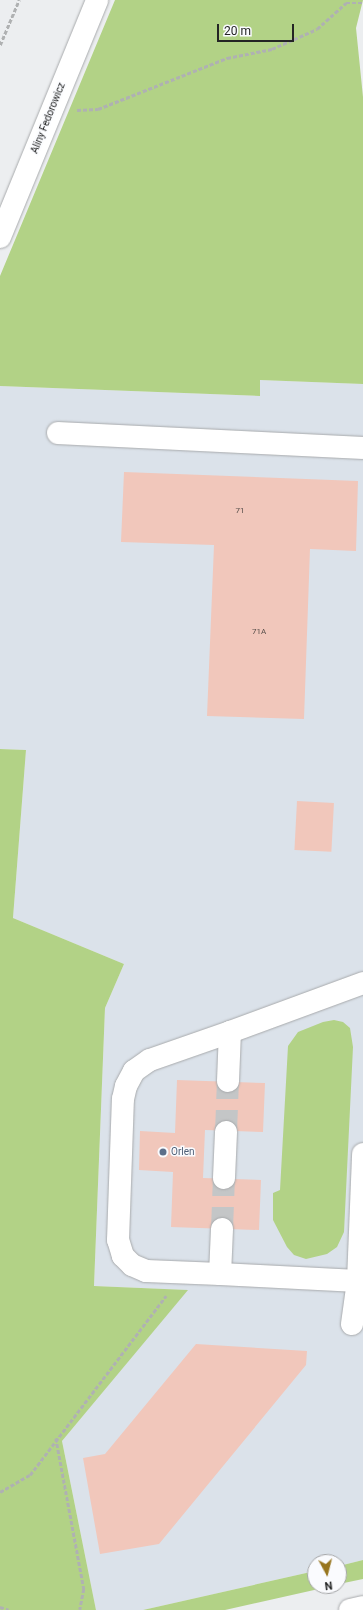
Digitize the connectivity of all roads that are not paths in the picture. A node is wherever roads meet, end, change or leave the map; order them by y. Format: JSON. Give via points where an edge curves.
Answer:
{"nodes":[{"id":1,"x":97,"y":0,"type":"edge"},
{"id":2,"x":0,"y":237,"type":"edge"},
{"id":3,"x":58,"y":433,"type":"dead end"},
{"id":4,"x":363,"y":448,"type":"edge"},
{"id":5,"x":363,"y":983,"type":"edge"},
{"id":6,"x":230,"y":1032,"type":"junction"},
{"id":7,"x":228,"y":1081,"type":"tunnel mouth"},
{"id":8,"x":226,"y":1132,"type":"tunnel mouth"},
{"id":9,"x":363,"y":1154,"type":"edge"},
{"id":10,"x":224,"y":1178,"type":"tunnel mouth"},
{"id":11,"x":222,"y":1229,"type":"tunnel mouth"},
{"id":12,"x":220,"y":1274,"type":"junction"},
{"id":13,"x":358,"y":1281,"type":"junction"},
{"id":14,"x":352,"y":1324,"type":"dead end"},
{"id":15,"x":363,"y":1607,"type":"edge"},
{"id":16,"x":350,"y":1610,"type":"edge"}],
"edges":[{"from":1,"to":2,"type":"main road","name":"Aliny Fedorowicz"},
{"from":3,"to":4,"type":"main road"},
{"from":5,"to":6,"type":"main road"},
{"from":6,"to":7,"type":"main road"},
{"from":6,"to":12,"type":"main road","via":[[150,1060],[134,1071],[126,1086],[118,1240],[123,1256],[132,1265],[146,1271]]},
{"from":8,"to":10,"type":"main road"},
{"from":9,"to":13,"type":"main road"},
{"from":11,"to":12,"type":"main road"},
{"from":12,"to":13,"type":"main road"},
{"from":13,"to":14,"type":"main road"},
{"from":15,"to":16,"type":"main road"}]}
